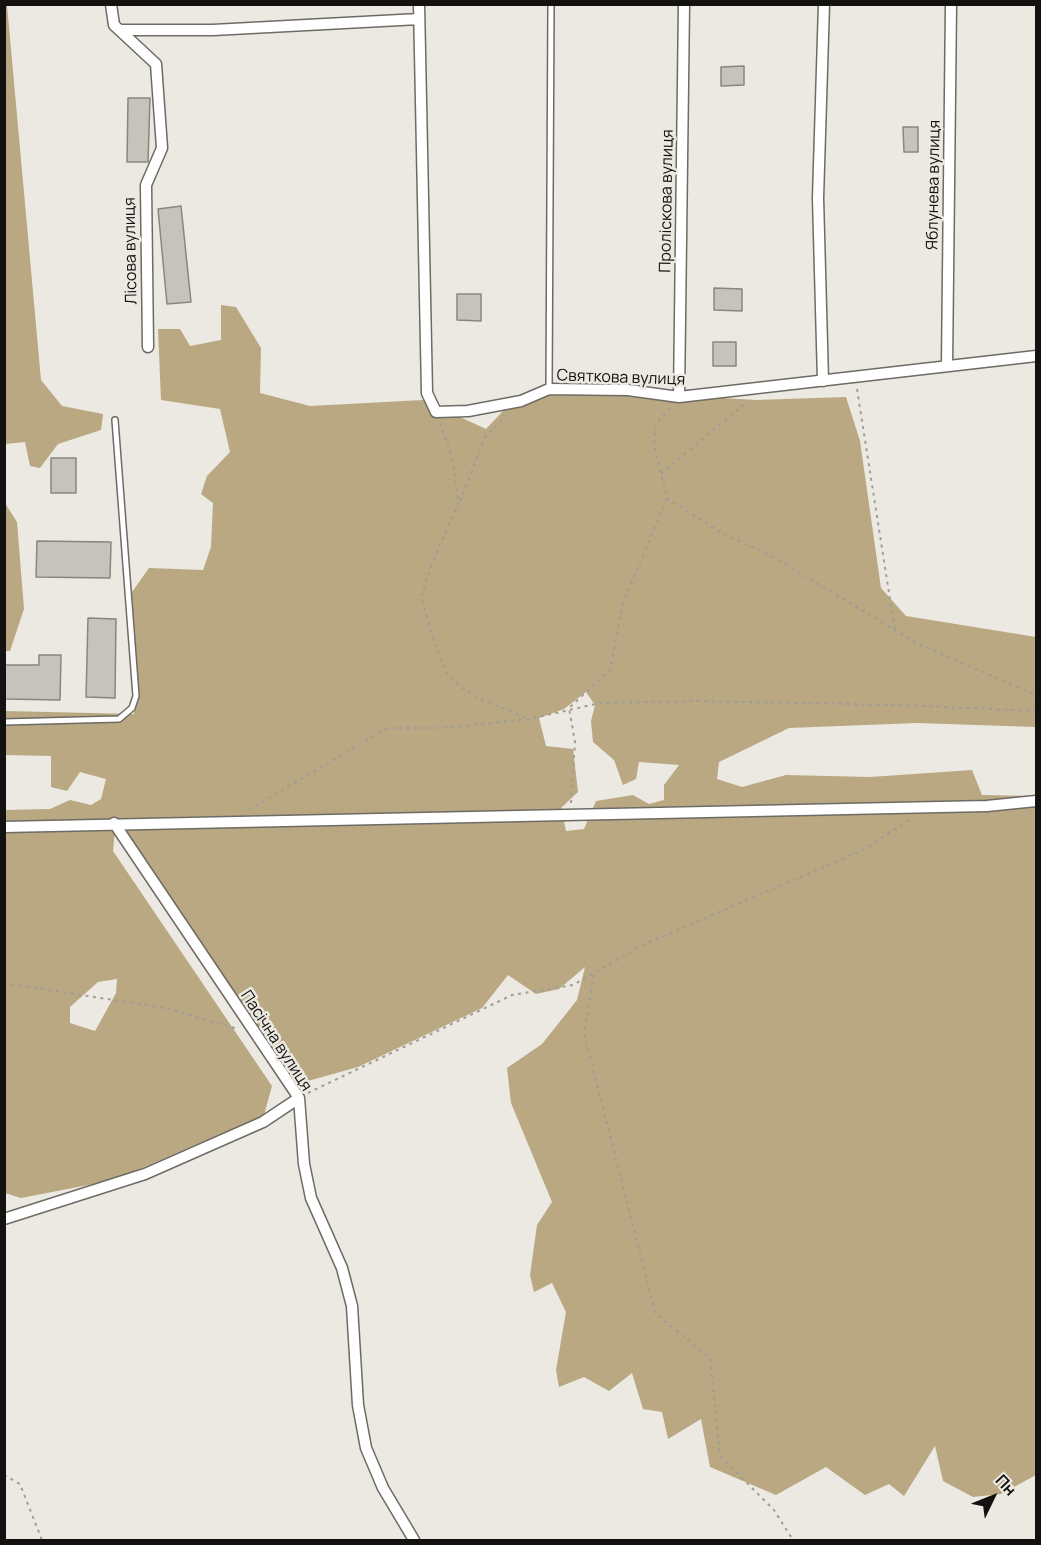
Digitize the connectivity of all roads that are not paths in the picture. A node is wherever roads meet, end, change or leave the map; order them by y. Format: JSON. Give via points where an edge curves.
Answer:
{"nodes":[{"id":1,"x":111,"y":4,"type":"edge"},
{"id":2,"x":419,"y":4,"type":"edge"},
{"id":3,"x":551,"y":4,"type":"edge"},
{"id":4,"x":684,"y":4,"type":"edge"},
{"id":5,"x":824,"y":4,"type":"edge"},
{"id":6,"x":951,"y":4,"type":"edge"},
{"id":7,"x":418,"y":19,"type":"junction"},
{"id":8,"x":120,"y":30,"type":"junction"},
{"id":9,"x":148,"y":346,"type":"dead end"},
{"id":10,"x":1036,"y":358,"type":"edge"},
{"id":11,"x":947,"y":365,"type":"junction"},
{"id":12,"x":823,"y":381,"type":"junction"},
{"id":13,"x":549,"y":389,"type":"junction"},
{"id":14,"x":679,"y":397,"type":"junction"},
{"id":15,"x":115,"y":420,"type":"dead end"},
{"id":16,"x":4,"y":722,"type":"edge"},
{"id":17,"x":1036,"y":801,"type":"edge"},
{"id":18,"x":114,"y":823,"type":"junction"},
{"id":19,"x":4,"y":827,"type":"edge"},
{"id":20,"x":299,"y":1098,"type":"junction"},
{"id":21,"x":4,"y":1220,"type":"edge"},
{"id":22,"x":414,"y":1540,"type":"edge"}],
"edges":[{"from":1,"to":8,"type":"street","name":"Лісова вулиця","via":[[114,25]]},
{"from":2,"to":7,"type":"street"},
{"from":3,"to":13,"type":"lane"},
{"from":4,"to":14,"type":"street","name":"Проліскова вулиця"},
{"from":5,"to":12,"type":"street","via":[[818,198]]},
{"from":6,"to":11,"type":"street","name":"Яблунева вулиця"},
{"from":7,"to":8,"type":"street","via":[[213,30]]},
{"from":7,"to":13,"type":"street","name":"Святкова вулиця","via":[[427,393],[436,412],[468,411],[520,401]]},
{"from":8,"to":9,"type":"street","name":"Лісова вулиця","via":[[156,64],[162,148],[146,185]]},
{"from":10,"to":11,"type":"street","name":"Святкова вулиця"},
{"from":11,"to":12,"type":"street","name":"Святкова вулиця"},
{"from":12,"to":14,"type":"street","name":"Святкова вулиця"},
{"from":13,"to":14,"type":"street","name":"Святкова вулиця","via":[[628,390]]},
{"from":15,"to":16,"type":"lane","via":[[136,696],[132,708],[119,720]]},
{"from":17,"to":18,"type":"street","via":[[987,806],[571,816]]},
{"from":18,"to":19,"type":"street"},
{"from":18,"to":20,"type":"street","name":"Пасічна вулиця"},
{"from":20,"to":21,"type":"street","via":[[263,1122],[145,1174]]},
{"from":20,"to":22,"type":"street","name":"Пасічна вулиця","via":[[311,1198],[342,1268],[352,1306],[358,1405],[366,1448],[383,1488]]}]}
